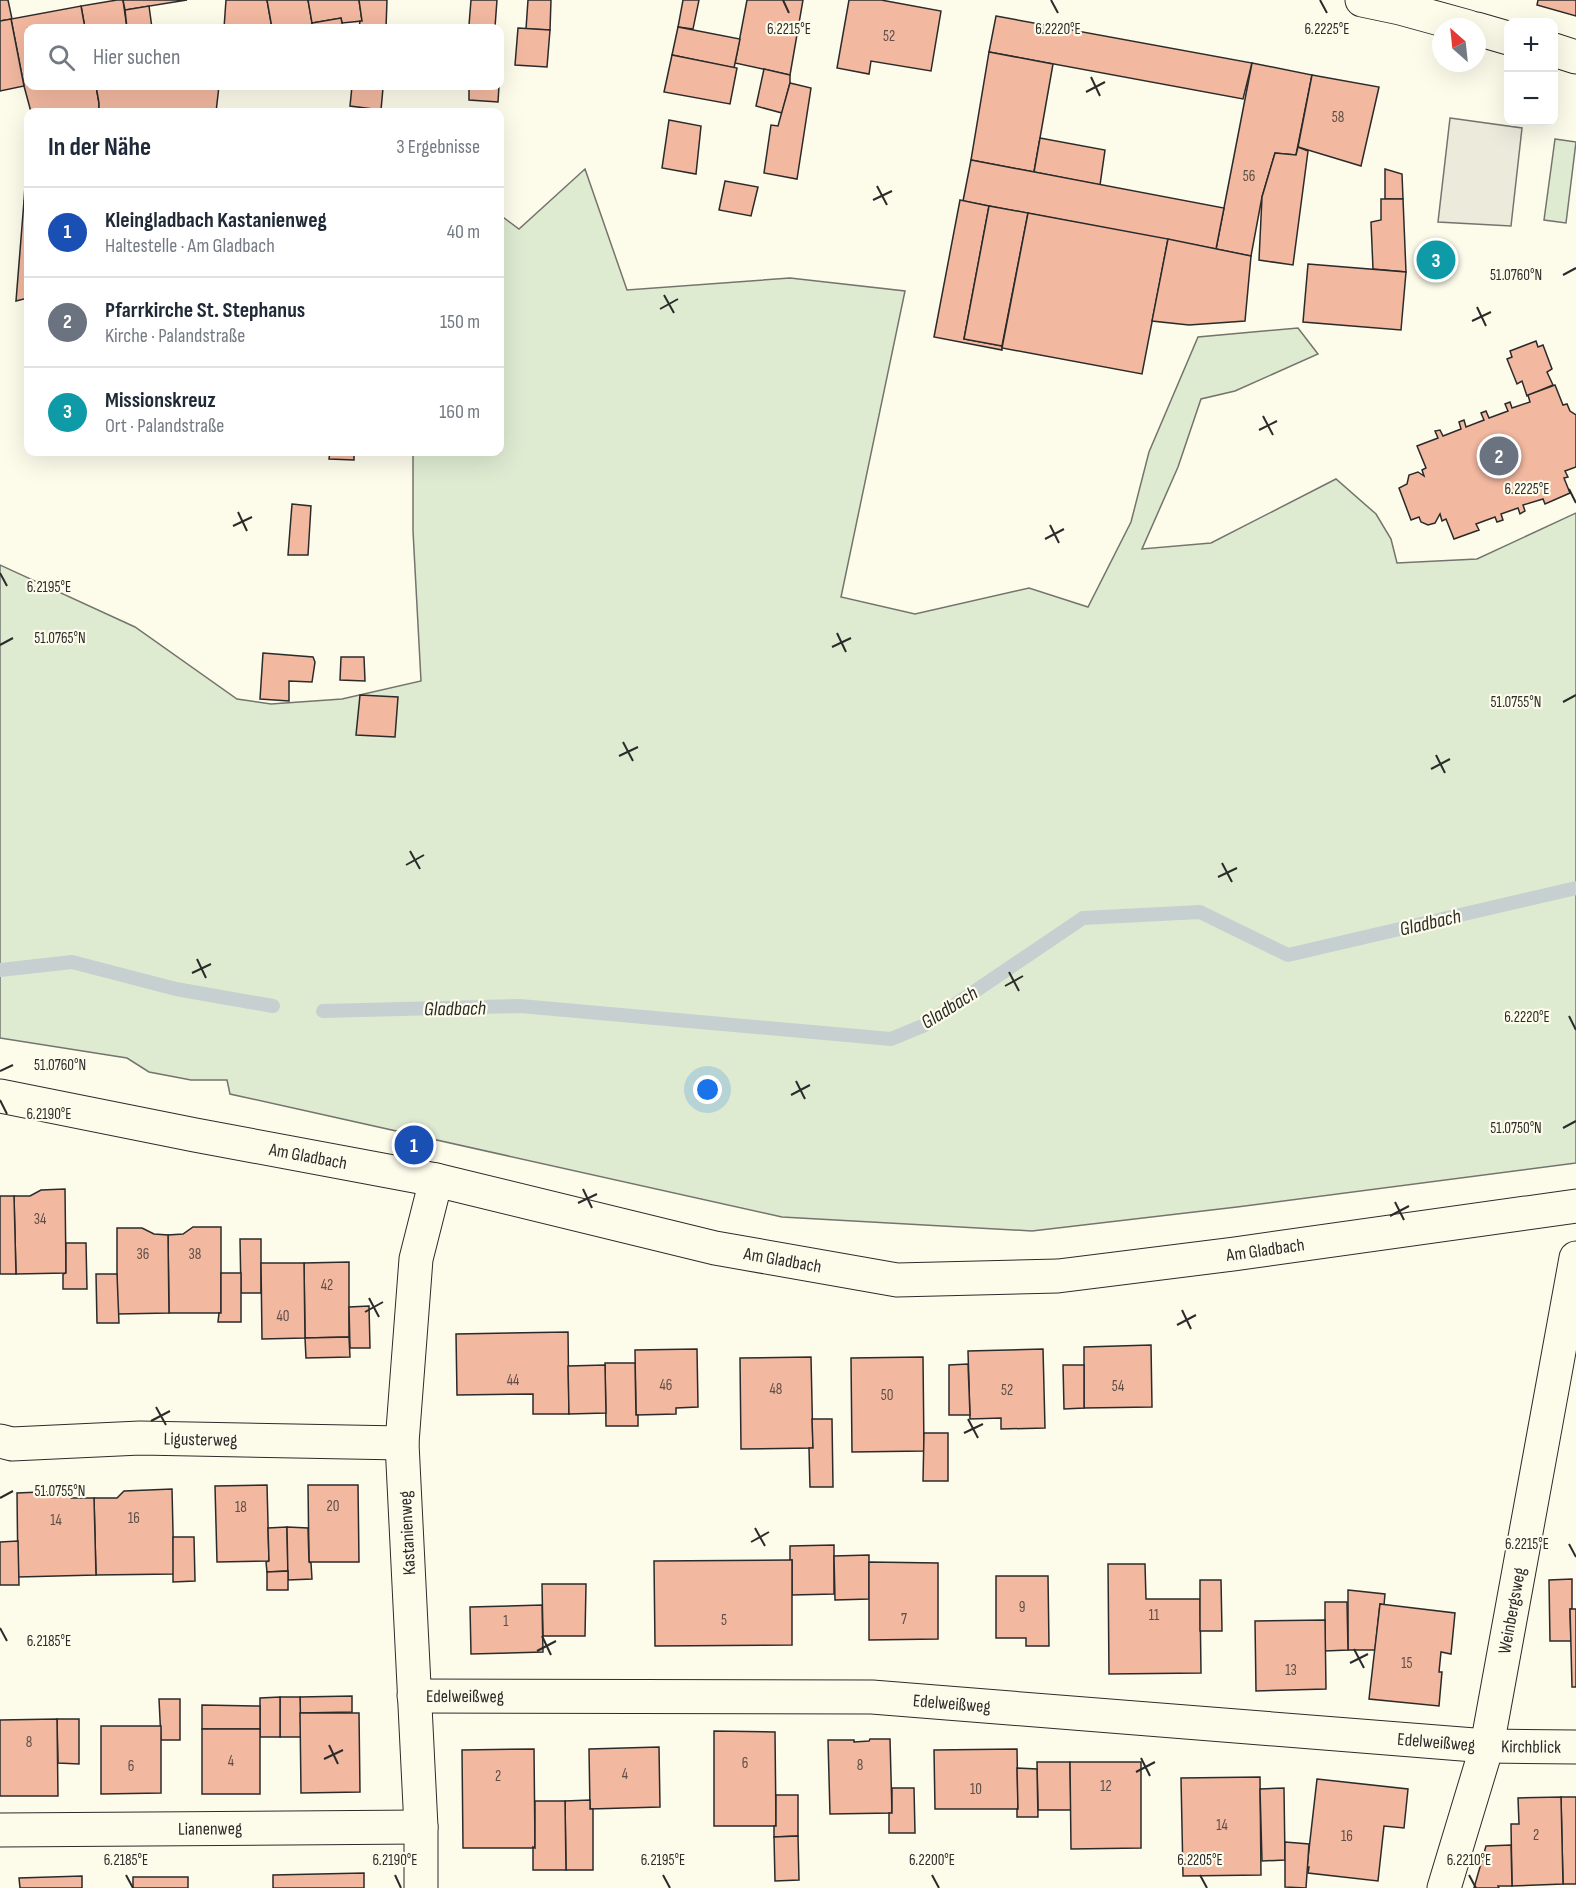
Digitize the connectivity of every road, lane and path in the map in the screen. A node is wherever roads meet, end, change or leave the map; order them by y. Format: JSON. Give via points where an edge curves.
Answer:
{"nodes":[{"id":1,"x":1362,"y":0,"type":"edge"},
{"id":2,"x":1402,"y":4,"type":"edge"},
{"id":3,"x":1443,"y":18,"type":"edge"},
{"id":4,"x":1486,"y":32,"type":"edge"},
{"id":5,"x":1504,"y":37,"type":"edge"},
{"id":6,"x":1558,"y":51,"type":"edge"},
{"id":7,"x":1576,"y":57,"type":"edge"},
{"id":8,"x":0,"y":1096,"type":"edge"},
{"id":9,"x":436,"y":1180,"type":"junction"},
{"id":10,"x":1576,"y":1206,"type":"edge"},
{"id":11,"x":1576,"y":1258,"type":"edge"},
{"id":12,"x":0,"y":1441,"type":"edge"},
{"id":13,"x":402,"y":1443,"type":"junction"},
{"id":14,"x":414,"y":1696,"type":"junction"},
{"id":15,"x":1487,"y":1746,"type":"junction"},
{"id":16,"x":1576,"y":1747,"type":"edge"},
{"id":17,"x":421,"y":1827,"type":"junction"},
{"id":18,"x":0,"y":1830,"type":"edge"},
{"id":19,"x":421,"y":1888,"type":"edge"},
{"id":20,"x":1444,"y":1888,"type":"edge"}],
"edges":[{"from":1,"to":2,"type":"street"},
{"from":2,"to":3,"type":"street"},
{"from":4,"to":5,"type":"street"},
{"from":6,"to":7,"type":"street"},
{"from":8,"to":9,"type":"street","name":"Am Gladbach"},
{"from":9,"to":10,"type":"street","name":"Am Gladbach","via":[[715,1248],[897,1280],[1058,1276]]},
{"from":9,"to":13,"type":"street","name":"Kastanienweg","via":[[416,1259]]},
{"from":11,"to":15,"type":"street","name":"Weinbergsweg"},
{"from":12,"to":13,"type":"street","name":"Ligusterweg","via":[[12,1444],[141,1438]]},
{"from":13,"to":14,"type":"street","name":"Kastanienweg"},
{"from":14,"to":15,"type":"street","name":"Edelweißweg","via":[[872,1697]]},
{"from":14,"to":17,"type":"street","name":"Kastanienweg"},
{"from":15,"to":16,"type":"street","name":"Kirchblick"},
{"from":15,"to":20,"type":"street","name":"Weinbergsweg"},
{"from":17,"to":18,"type":"street","name":"Lianenweg"},
{"from":17,"to":19,"type":"street","name":"Kastanienweg"}]}
